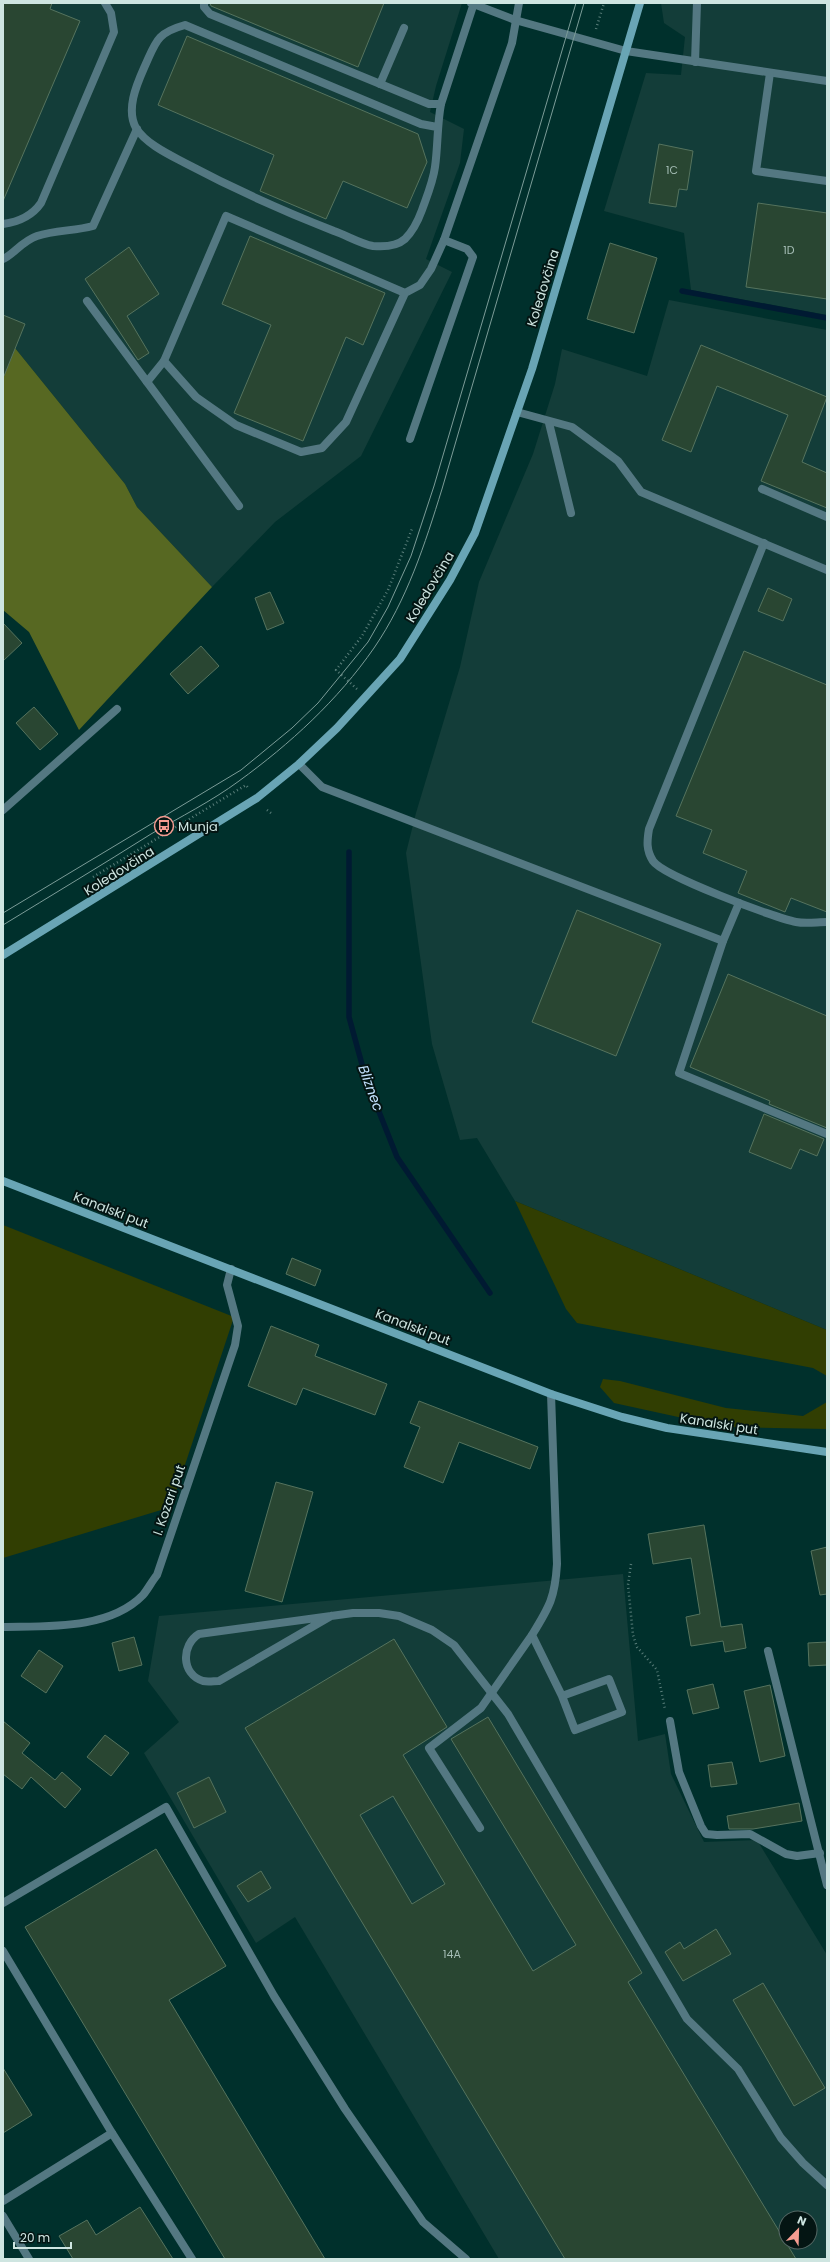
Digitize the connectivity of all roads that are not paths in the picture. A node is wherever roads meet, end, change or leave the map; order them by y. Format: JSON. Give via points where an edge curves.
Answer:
{"nodes":[{"id":1,"x":104,"y":3,"type":"edge"},
{"id":2,"x":204,"y":3,"type":"edge"},
{"id":3,"x":473,"y":3,"type":"edge"},
{"id":4,"x":519,"y":3,"type":"edge"},
{"id":5,"x":640,"y":3,"type":"edge"},
{"id":6,"x":697,"y":3,"type":"edge"},
{"id":7,"x":515,"y":20,"type":"junction"},
{"id":8,"x":404,"y":28,"type":"dead end"},
{"id":9,"x":626,"y":51,"type":"junction"},
{"id":10,"x":695,"y":62,"type":"junction"},
{"id":11,"x":770,"y":73,"type":"junction"},
{"id":12,"x":827,"y":81,"type":"edge"},
{"id":13,"x":380,"y":84,"type":"junction"},
{"id":14,"x":441,"y":104,"type":"junction"},
{"id":15,"x":437,"y":127,"type":"junction"},
{"id":16,"x":136,"y":129,"type":"junction"},
{"id":17,"x":827,"y":181,"type":"edge"},
{"id":18,"x":3,"y":224,"type":"edge"},
{"id":19,"x":444,"y":240,"type":"junction"},
{"id":20,"x":3,"y":259,"type":"edge"},
{"id":21,"x":405,"y":293,"type":"junction"},
{"id":22,"x":87,"y":301,"type":"dead end"},
{"id":23,"x":164,"y":361,"type":"junction"},
{"id":24,"x":147,"y":382,"type":"junction"},
{"id":25,"x":517,"y":412,"type":"junction"},
{"id":26,"x":548,"y":422,"type":"junction"},
{"id":27,"x":410,"y":439,"type":"dead end"},
{"id":28,"x":762,"y":489,"type":"dead end"},
{"id":29,"x":239,"y":506,"type":"dead end"},
{"id":30,"x":571,"y":513,"type":"dead end"},
{"id":31,"x":827,"y":517,"type":"edge"},
{"id":32,"x":764,"y":543,"type":"junction"},
{"id":33,"x":827,"y":570,"type":"edge"},
{"id":34,"x":117,"y":709,"type":"dead end"},
{"id":35,"x":299,"y":764,"type":"junction"},
{"id":36,"x":3,"y":810,"type":"edge"},
{"id":37,"x":738,"y":903,"type":"junction"},
{"id":38,"x":827,"y":922,"type":"edge"},
{"id":39,"x":723,"y":941,"type":"junction"},
{"id":40,"x":3,"y":955,"type":"edge"},
{"id":41,"x":827,"y":1134,"type":"edge"},
{"id":42,"x":3,"y":1181,"type":"edge"},
{"id":43,"x":230,"y":1269,"type":"junction"},
{"id":44,"x":551,"y":1394,"type":"junction"},
{"id":45,"x":827,"y":1452,"type":"edge"},
{"id":46,"x":331,"y":1616,"type":"junction"},
{"id":47,"x":3,"y":1627,"type":"edge"},
{"id":48,"x":532,"y":1634,"type":"junction"},
{"id":49,"x":768,"y":1651,"type":"dead end"},
{"id":50,"x":492,"y":1693,"type":"junction"},
{"id":51,"x":562,"y":1696,"type":"junction"},
{"id":52,"x":670,"y":1721,"type":"road end"},
{"id":53,"x":480,"y":1828,"type":"dead end"},
{"id":54,"x":820,"y":1853,"type":"junction"},
{"id":55,"x":827,"y":1885,"type":"edge"},
{"id":56,"x":3,"y":1903,"type":"edge"},
{"id":57,"x":3,"y":1951,"type":"edge"},
{"id":58,"x":112,"y":2133,"type":"junction"},
{"id":59,"x":827,"y":2185,"type":"edge"},
{"id":60,"x":3,"y":2201,"type":"edge"},
{"id":61,"x":3,"y":2216,"type":"edge"},
{"id":62,"x":30,"y":2259,"type":"edge"},
{"id":63,"x":192,"y":2259,"type":"edge"},
{"id":64,"x":466,"y":2259,"type":"edge"}],
"edges":[{"from":1,"to":18,"type":"street","via":[[111,14],[114,32],[41,203],[35,212]]},
{"from":2,"to":13,"type":"street","via":[[210,14]]},
{"from":3,"to":7,"type":"street"},
{"from":3,"to":14,"type":"street"},
{"from":4,"to":7,"type":"street"},
{"from":5,"to":9,"type":"street","name":"Koledovčina"},
{"from":6,"to":10,"type":"street"},
{"from":7,"to":9,"type":"street"},
{"from":7,"to":19,"type":"street","via":[[512,43]]},
{"from":8,"to":13,"type":"street"},
{"from":9,"to":10,"type":"street"},
{"from":9,"to":25,"type":"street","name":"Koledovčina"},
{"from":10,"to":11,"type":"street"},
{"from":11,"to":12,"type":"street"},
{"from":11,"to":17,"type":"street","via":[[756,172]]},
{"from":13,"to":14,"type":"street","via":[[429,104]]},
{"from":14,"to":15,"type":"street"},
{"from":15,"to":16,"type":"street","via":[[421,124],[185,24],[168,29],[158,38],[137,84],[131,110]]},
{"from":15,"to":16,"type":"street","via":[[431,187],[413,230],[394,245],[373,246],[273,207],[228,186],[150,142]]},
{"from":16,"to":20,"type":"street","via":[[93,226],[36,236],[19,245]]},
{"from":19,"to":21,"type":"street","via":[[431,269],[420,285]]},
{"from":19,"to":27,"type":"street","via":[[467,249],[473,258]]},
{"from":21,"to":23,"type":"street","via":[[226,216]]},
{"from":21,"to":23,"type":"street","via":[[346,422],[322,448],[301,452],[236,424],[196,397]]},
{"from":22,"to":24,"type":"street"},
{"from":23,"to":24,"type":"street"},
{"from":24,"to":29,"type":"street"},
{"from":25,"to":26,"type":"street"},
{"from":25,"to":35,"type":"street","name":"Koledovčina","via":[[475,534],[450,580],[400,659],[337,728]]},
{"from":26,"to":30,"type":"street"},
{"from":26,"to":32,"type":"street","via":[[572,427],[618,461],[641,492]]},
{"from":28,"to":31,"type":"street"},
{"from":32,"to":33,"type":"street"},
{"from":32,"to":37,"type":"street","via":[[649,829],[646,845],[654,862],[666,872]]},
{"from":34,"to":36,"type":"street"},
{"from":35,"to":39,"type":"street","via":[[322,787]]},
{"from":35,"to":40,"type":"street","name":"Koledovčina","via":[[257,798]]},
{"from":37,"to":38,"type":"street","via":[[797,922]]},
{"from":37,"to":39,"type":"street"},
{"from":39,"to":41,"type":"street","via":[[679,1073]]},
{"from":42,"to":43,"type":"street","name":"Kanalski put"},
{"from":43,"to":44,"type":"street","name":"Kanalski put"},
{"from":43,"to":47,"type":"street","name":"I. Kozari put","via":[[227,1285],[238,1326],[235,1345],[157,1575],[142,1595],[126,1608],[94,1621]]},
{"from":44,"to":45,"type":"street","name":"Kanalski put","via":[[622,1417],[667,1428]]},
{"from":44,"to":48,"type":"street","via":[[556,1589],[548,1610]]},
{"from":46,"to":46,"type":"street","via":[[219,1681],[204,1681],[195,1677],[188,1668],[185,1656],[187,1646],[199,1634]]},
{"from":46,"to":50,"type":"street","via":[[379,1613],[400,1616],[432,1630],[454,1645]]},
{"from":48,"to":50,"type":"street"},
{"from":48,"to":51,"type":"street"},
{"from":49,"to":54,"type":"street"},
{"from":50,"to":53,"type":"street","via":[[482,1708],[429,1748]]},
{"from":50,"to":59,"type":"street","via":[[508,1714],[687,2019],[738,2069],[781,2138]]},
{"from":51,"to":51,"type":"street","via":[[575,1730],[622,1712],[609,1679]]},
{"from":52,"to":54,"type":"street","via":[[679,1772],[706,1834],[750,1834],[786,1854],[797,1856]]},
{"from":54,"to":55,"type":"street"},
{"from":56,"to":64,"type":"street","via":[[166,1807],[274,1996],[345,2109],[423,2222]]},
{"from":57,"to":58,"type":"street"},
{"from":58,"to":60,"type":"street"},
{"from":58,"to":63,"type":"street"},
{"from":61,"to":62,"type":"street"}]}
